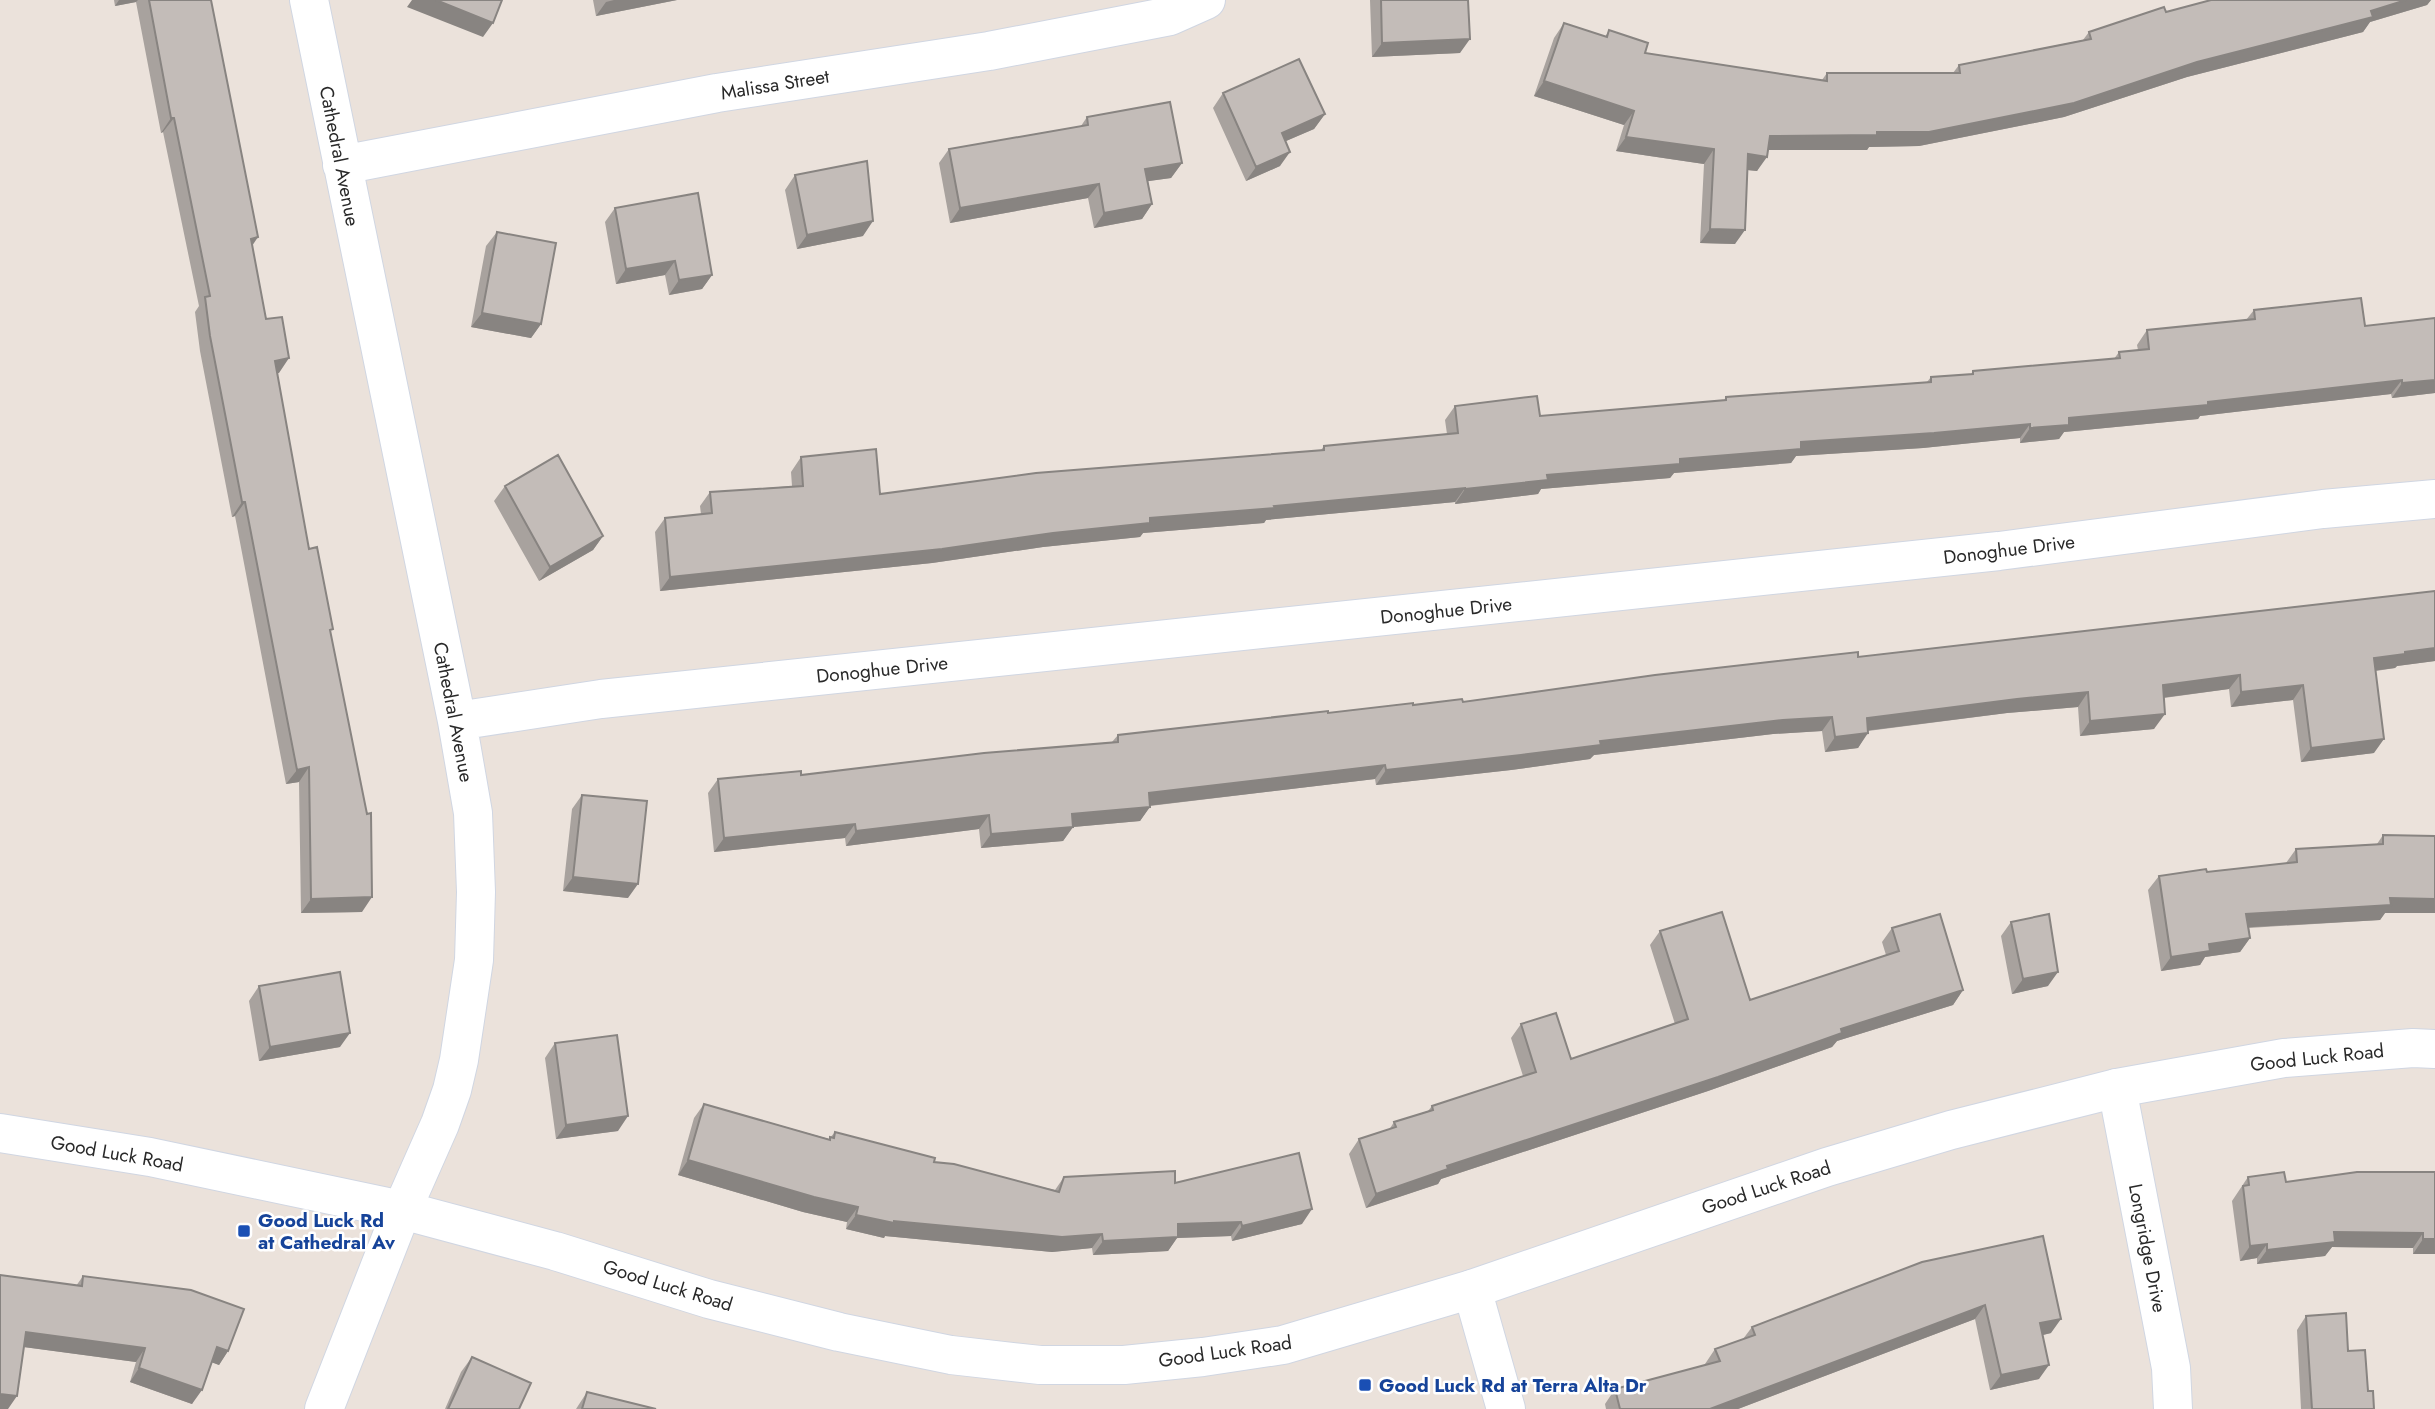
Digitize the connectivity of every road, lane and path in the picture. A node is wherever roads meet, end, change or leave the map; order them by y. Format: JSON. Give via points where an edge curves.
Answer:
{"nodes":[{"id":1,"x":309,"y":0,"type":"edge"},
{"id":2,"x":1206,"y":0,"type":"edge"},
{"id":3,"x":342,"y":165,"type":"junction"},
{"id":4,"x":2435,"y":499,"type":"edge"},
{"id":5,"x":457,"y":721,"type":"junction"},
{"id":6,"x":2435,"y":1049,"type":"edge"},
{"id":7,"x":2117,"y":1088,"type":"junction"},
{"id":8,"x":0,"y":1133,"type":"edge"},
{"id":9,"x":402,"y":1210,"type":"junction"},
{"id":10,"x":1472,"y":1289,"type":"junction"},
{"id":11,"x":324,"y":1409,"type":"edge"},
{"id":12,"x":1506,"y":1409,"type":"edge"},
{"id":13,"x":2173,"y":1409,"type":"edge"}],
"edges":[{"from":1,"to":3,"type":"street","name":"Cathedral Avenue"},
{"from":2,"to":3,"type":"street","name":"Malissa Street","via":[[1170,16],[1002,49],[717,93]]},
{"from":3,"to":5,"type":"street","name":"Cathedral Avenue"},
{"from":4,"to":5,"type":"street","name":"Donoghue Drive","via":[[1999,551],[614,698]]},
{"from":5,"to":9,"type":"street","name":"Cathedral Avenue","via":[[473,813],[474,960],[452,1090]]},
{"from":6,"to":7,"type":"street","name":"Good Luck Road","via":[[2284,1058]]},
{"from":7,"to":10,"type":"street","name":"Good Luck Road","via":[[1827,1167]]},
{"from":7,"to":13,"type":"street","name":"Longridge Drive","via":[[2171,1368]]},
{"from":8,"to":9,"type":"street","name":"Good Luck Road","via":[[150,1157]]},
{"from":9,"to":10,"type":"street","name":"Good Luck Road","via":[[839,1332],[950,1355],[1040,1365],[1124,1365],[1283,1345]]},
{"from":9,"to":11,"type":"street","name":"Cathedral Avenue"},
{"from":10,"to":12,"type":"street"}]}
